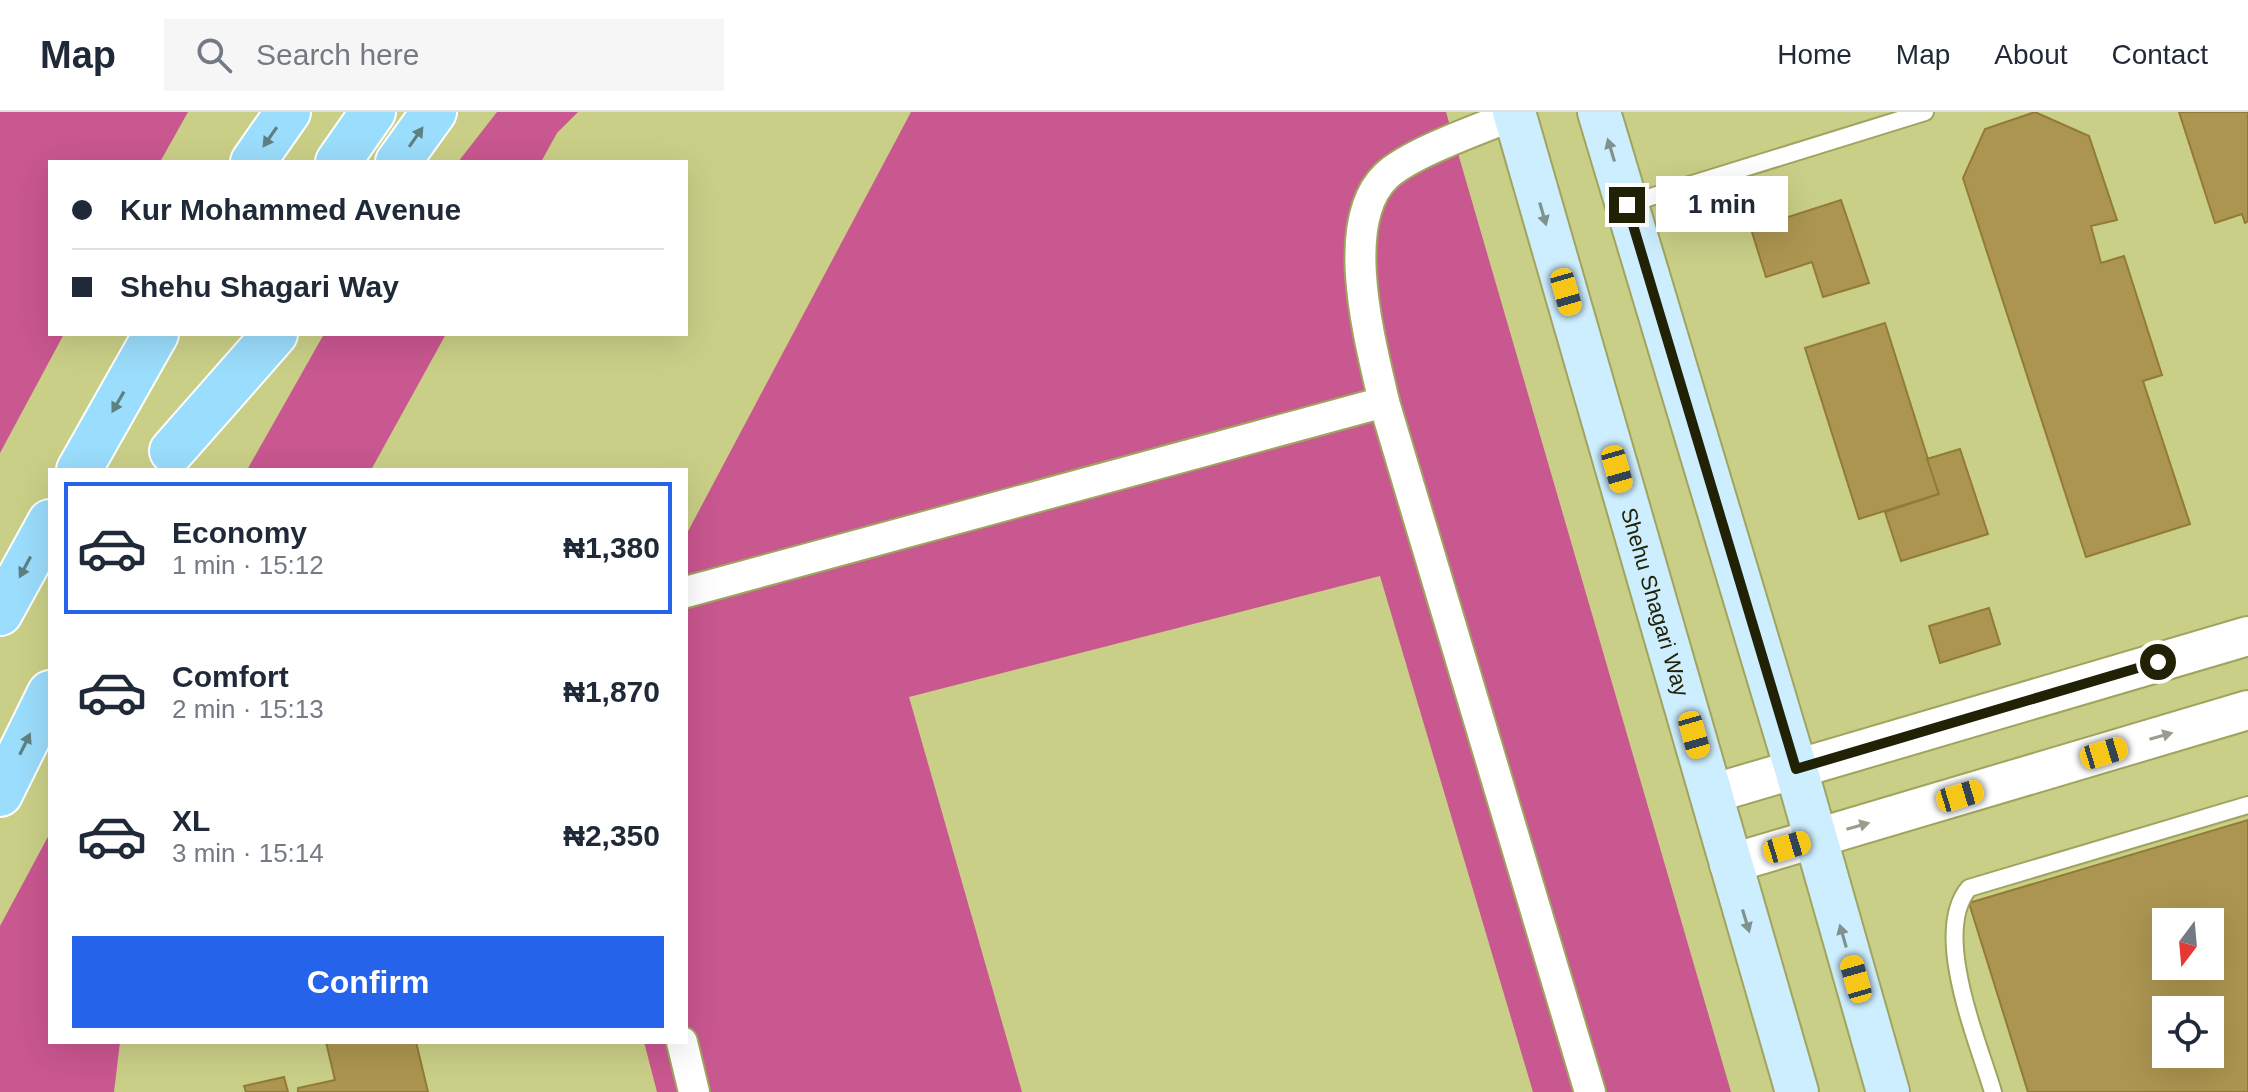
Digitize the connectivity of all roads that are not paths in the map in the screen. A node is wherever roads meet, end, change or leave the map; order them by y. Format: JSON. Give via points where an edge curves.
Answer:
{"nodes":[{"id":1,"x":288,"y":112,"type":"edge"},
{"id":2,"x":373,"y":112,"type":"edge"},
{"id":3,"x":434,"y":112,"type":"edge"},
{"id":4,"x":1599,"y":112,"type":"edge"},
{"id":5,"x":1925,"y":112,"type":"edge"},
{"id":6,"x":1514,"y":113,"type":"edge"},
{"id":7,"x":254,"y":160,"type":"edge"},
{"id":8,"x":339,"y":160,"type":"edge"},
{"id":9,"x":399,"y":160,"type":"edge"},
{"id":10,"x":1627,"y":205,"type":"junction"},
{"id":11,"x":155,"y":336,"type":"edge"},
{"id":12,"x":232,"y":336,"type":"edge"},
{"id":13,"x":273,"y":336,"type":"edge"},
{"id":14,"x":1384,"y":402,"type":"junction"},
{"id":15,"x":167,"y":460,"type":"edge"},
{"id":16,"x":80,"y":468,"type":"edge"},
{"id":17,"x":48,"y":526,"type":"edge"},
{"id":18,"x":688,"y":591,"type":"edge"},
{"id":19,"x":0,"y":613,"type":"edge"},
{"id":20,"x":2248,"y":636,"type":"edge"},
{"id":21,"x":48,"y":697,"type":"edge"},
{"id":22,"x":2248,"y":710,"type":"edge"},
{"id":23,"x":1796,"y":769,"type":"junction"},
{"id":24,"x":0,"y":794,"type":"edge"},
{"id":25,"x":1711,"y":794,"type":"junction"},
{"id":26,"x":2248,"y":805,"type":"edge"},
{"id":27,"x":1816,"y":838,"type":"junction"},
{"id":28,"x":1729,"y":864,"type":"junction"},
{"id":29,"x":682,"y":1044,"type":"edge"},
{"id":30,"x":694,"y":1092,"type":"edge"},
{"id":31,"x":1590,"y":1092,"type":"edge"},
{"id":32,"x":1797,"y":1092,"type":"edge"},
{"id":33,"x":1888,"y":1092,"type":"edge"},
{"id":34,"x":1993,"y":1092,"type":"edge"}],
"edges":[{"from":1,"to":7,"type":"main road","one_way":true},
{"from":2,"to":8,"type":"main road"},
{"from":9,"to":3,"type":"main road","one_way":true},
{"from":10,"to":4,"type":"main road","one_way":true},
{"from":5,"to":10,"type":"lane"},
{"from":6,"to":14,"type":"street","via":[[1386,176],[1366,210],[1360,250],[1368,332]]},
{"from":6,"to":25,"type":"main road","name":"Shehu Shagari Way","one_way":true},
{"from":10,"to":23,"type":"main road"},
{"from":11,"to":16,"type":"main road","one_way":true},
{"from":12,"to":15,"type":"main road"},
{"from":13,"to":15,"type":"main road"},
{"from":14,"to":18,"type":"street"},
{"from":14,"to":31,"type":"street"},
{"from":17,"to":19,"type":"main road","one_way":true},
{"from":20,"to":23,"type":"street"},
{"from":24,"to":21,"type":"main road","one_way":true},
{"from":27,"to":22,"type":"street","one_way":true},
{"from":23,"to":25,"type":"street"},
{"from":23,"to":27,"type":"main road"},
{"from":25,"to":28,"type":"main road","name":"Shehu Shagari Way"},
{"from":26,"to":34,"type":"lane","via":[[1969,888],[1960,898],[1955,959]]},
{"from":27,"to":28,"type":"street"},
{"from":33,"to":27,"type":"main road","one_way":true},
{"from":28,"to":32,"type":"main road","name":"Shehu Shagari Way","one_way":true},
{"from":29,"to":30,"type":"street"}]}
